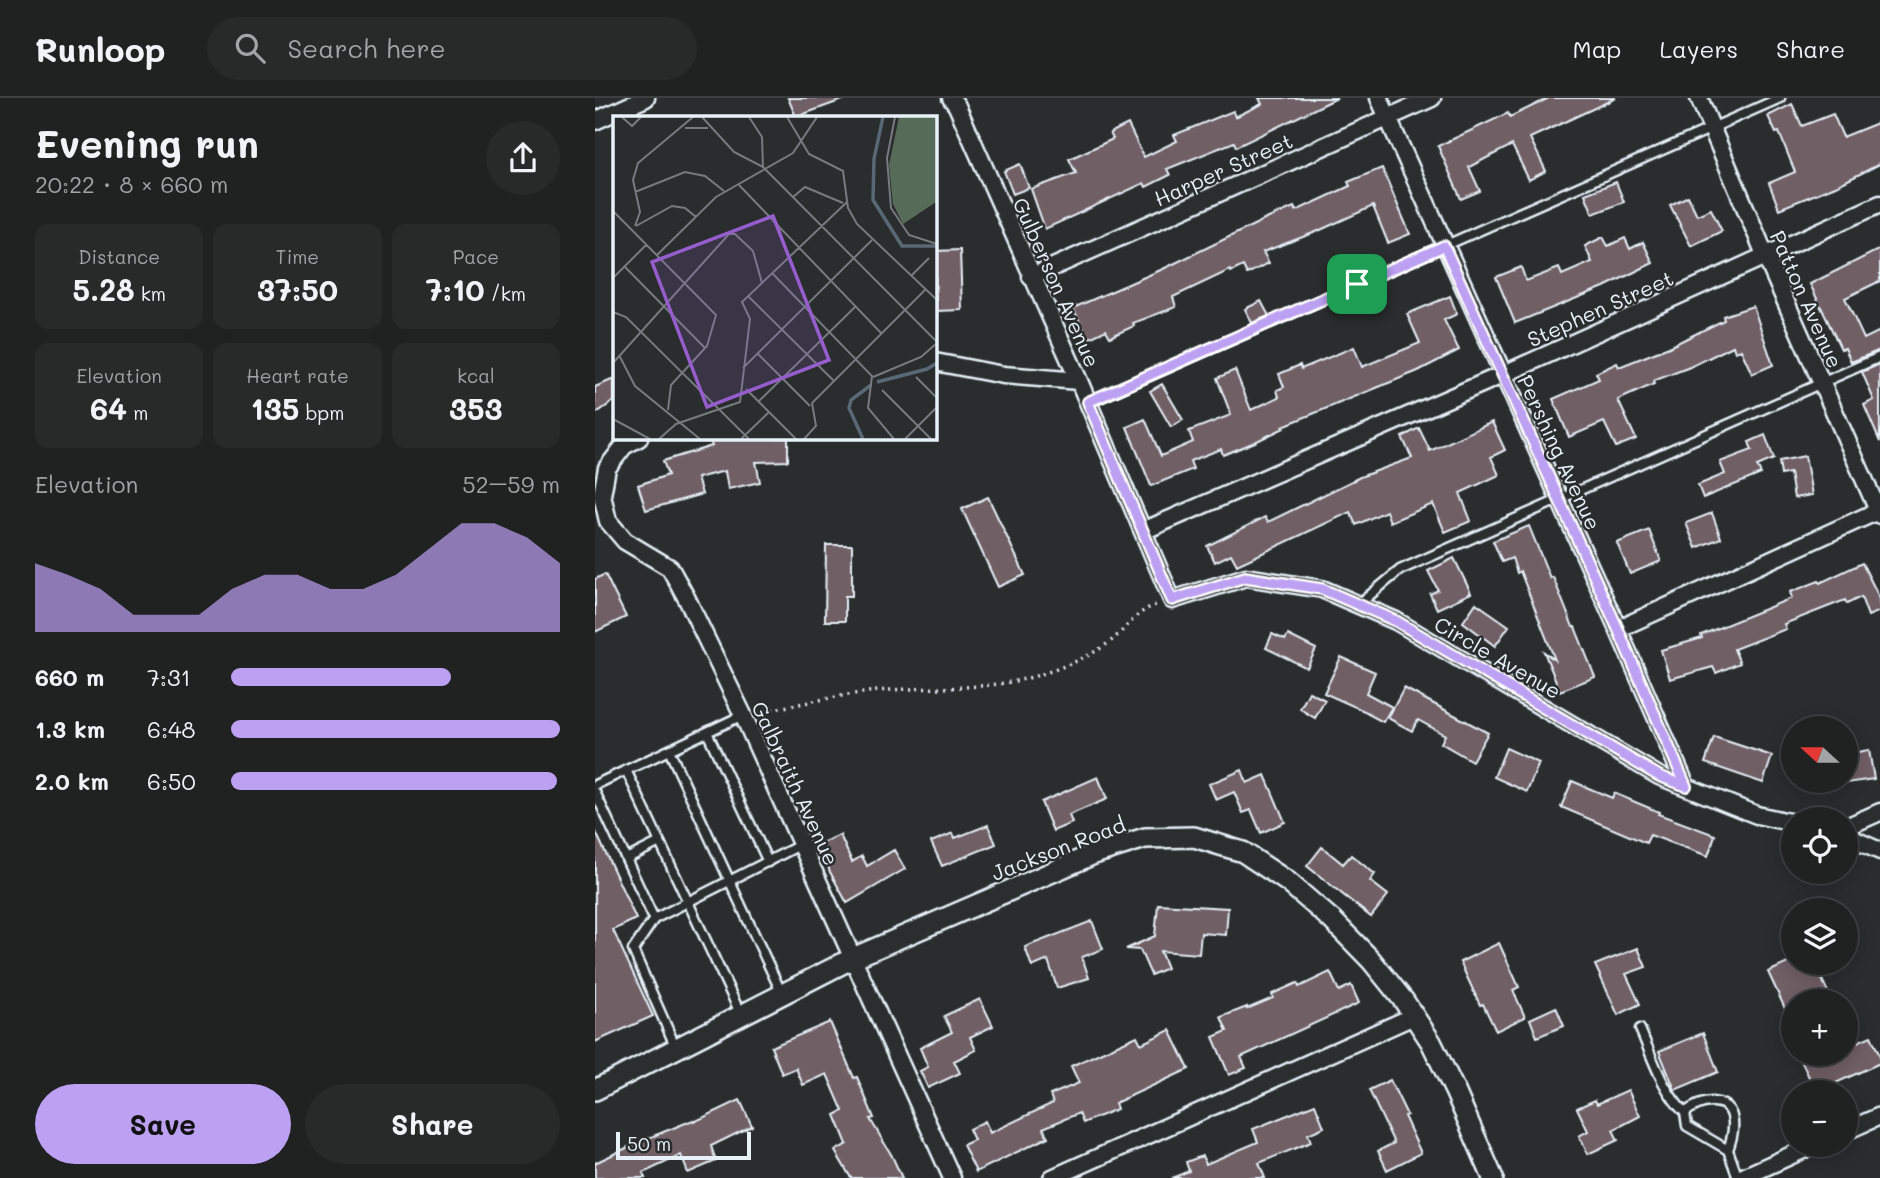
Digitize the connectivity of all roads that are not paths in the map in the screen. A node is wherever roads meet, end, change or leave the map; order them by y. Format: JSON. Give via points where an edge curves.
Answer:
{"nodes":[{"id":1,"x":646,"y":98,"type":"edge"},
{"id":2,"x":951,"y":98,"type":"edge"},
{"id":3,"x":1379,"y":98,"type":"edge"},
{"id":4,"x":1432,"y":98,"type":"edge"},
{"id":5,"x":1699,"y":98,"type":"edge"},
{"id":6,"x":1780,"y":98,"type":"edge"},
{"id":7,"x":1387,"y":118,"type":"junction"},
{"id":8,"x":595,"y":121,"type":"edge"},
{"id":9,"x":1711,"y":128,"type":"junction"},
{"id":10,"x":1880,"y":204,"type":"edge"},
{"id":11,"x":1444,"y":246,"type":"junction"},
{"id":12,"x":1766,"y":257,"type":"junction"},
{"id":13,"x":1031,"y":277,"type":"junction"},
{"id":14,"x":1880,"y":358,"type":"edge"},
{"id":15,"x":936,"y":362,"type":"edge"},
{"id":16,"x":1502,"y":375,"type":"junction"},
{"id":17,"x":1079,"y":381,"type":"junction"},
{"id":18,"x":1822,"y":384,"type":"junction"},
{"id":19,"x":1088,"y":402,"type":"junction"},
{"id":20,"x":637,"y":439,"type":"edge"},
{"id":21,"x":1559,"y":500,"type":"junction"},
{"id":22,"x":1879,"y":512,"type":"edge"},
{"id":23,"x":1143,"y":531,"type":"junction"},
{"id":24,"x":1172,"y":600,"type":"joint"},
{"id":25,"x":1358,"y":605,"type":"junction"},
{"id":26,"x":1618,"y":629,"type":"junction"},
{"id":27,"x":743,"y":715,"type":"junction"},
{"id":28,"x":707,"y":732,"type":"junction"},
{"id":29,"x":669,"y":750,"type":"junction"},
{"id":30,"x":627,"y":770,"type":"junction"},
{"id":31,"x":595,"y":785,"type":"edge"},
{"id":32,"x":1686,"y":786,"type":"junction"},
{"id":33,"x":595,"y":792,"type":"edge"},
{"id":34,"x":1880,"y":811,"type":"edge"},
{"id":35,"x":1781,"y":820,"type":"edge"},
{"id":36,"x":1858,"y":821,"type":"edge"},
{"id":37,"x":1858,"y":841,"type":"edge"},
{"id":38,"x":660,"y":842,"type":"junction"},
{"id":39,"x":801,"y":844,"type":"junction"},
{"id":40,"x":1880,"y":850,"type":"edge"},
{"id":41,"x":626,"y":859,"type":"junction"},
{"id":42,"x":768,"y":862,"type":"junction"},
{"id":43,"x":730,"y":882,"type":"junction"},
{"id":44,"x":688,"y":903,"type":"junction"},
{"id":45,"x":654,"y":919,"type":"junction"},
{"id":46,"x":853,"y":958,"type":"junction"},
{"id":47,"x":782,"y":994,"type":"junction"},
{"id":48,"x":741,"y":1015,"type":"junction"},
{"id":49,"x":1414,"y":1016,"type":"junction"},
{"id":50,"x":1640,"y":1030,"type":"dead end"},
{"id":51,"x":676,"y":1048,"type":"junction"},
{"id":52,"x":595,"y":1090,"type":"edge"},
{"id":53,"x":1685,"y":1113,"type":"junction"},
{"id":54,"x":1880,"y":1116,"type":"edge"},
{"id":55,"x":1858,"y":1126,"type":"edge"},
{"id":56,"x":1728,"y":1150,"type":"junction"},
{"id":57,"x":1787,"y":1157,"type":"edge"},
{"id":58,"x":952,"y":1178,"type":"edge"},
{"id":59,"x":1052,"y":1178,"type":"edge"},
{"id":60,"x":1493,"y":1178,"type":"edge"},
{"id":61,"x":1739,"y":1178,"type":"edge"}],
"edges":[{"from":1,"to":8,"type":"street"},
{"from":2,"to":13,"type":"street","name":"Gulberson Avenue"},
{"from":3,"to":7,"type":"street","name":"Pershing Avenue"},
{"from":4,"to":7,"type":"street","name":"Harper Street"},
{"from":5,"to":9,"type":"street","name":"Patton Avenue"},
{"from":6,"to":9,"type":"lane"},
{"from":7,"to":11,"type":"street","name":"Pershing Avenue"},
{"from":7,"to":13,"type":"street","name":"Harper Street"},
{"from":9,"to":11,"type":"lane"},
{"from":9,"to":12,"type":"street","name":"Patton Avenue"},
{"from":10,"to":12,"type":"street","name":"Stephen Street"},
{"from":11,"to":16,"type":"street","name":"Pershing Avenue"},
{"from":11,"to":19,"type":"lane"},
{"from":12,"to":16,"type":"street","name":"Stephen Street"},
{"from":12,"to":18,"type":"street","name":"Patton Avenue"},
{"from":13,"to":17,"type":"street","name":"Gulberson Avenue"},
{"from":14,"to":18,"type":"lane"},
{"from":15,"to":17,"type":"street","via":[[1003,375]]},
{"from":16,"to":21,"type":"street","name":"Pershing Avenue"},
{"from":16,"to":23,"type":"street","name":"Stephen Street"},
{"from":17,"to":19,"type":"street","name":"Gulberson Avenue"},
{"from":18,"to":21,"type":"lane"},
{"from":18,"to":22,"type":"street","name":"Patton Avenue"},
{"from":19,"to":23,"type":"street","name":"Gulberson Avenue"},
{"from":20,"to":27,"type":"street","name":"Galbraith Avenue","via":[[624,446],[607,468],[602,495],[608,521],[625,541],[670,568]]},
{"from":21,"to":25,"type":"lane","via":[[1400,570]]},
{"from":21,"to":26,"type":"street","name":"Pershing Avenue"},
{"from":22,"to":26,"type":"street"},
{"from":23,"to":24,"type":"street","name":"Gulberson Avenue"},
{"from":24,"to":25,"type":"street","name":"Circle Avenue","via":[[1245,577],[1322,589]]},
{"from":25,"to":32,"type":"street","name":"Circle Avenue","via":[[1396,621],[1659,776]]},
{"from":26,"to":32,"type":"street","name":"Pershing Avenue"},
{"from":27,"to":28,"type":"lane"},
{"from":27,"to":39,"type":"street","name":"Galbraith Avenue"},
{"from":28,"to":29,"type":"lane"},
{"from":28,"to":42,"type":"lane"},
{"from":29,"to":30,"type":"lane"},
{"from":29,"to":43,"type":"lane"},
{"from":30,"to":31,"type":"lane"},
{"from":30,"to":38,"type":"lane"},
{"from":32,"to":35,"type":"street","name":"Circle Avenue"},
{"from":33,"to":41,"type":"lane"},
{"from":34,"to":36,"type":"street"},
{"from":37,"to":40,"type":"street"},
{"from":38,"to":41,"type":"lane"},
{"from":38,"to":44,"type":"lane"},
{"from":39,"to":42,"type":"lane"},
{"from":39,"to":46,"type":"street","name":"Galbraith Avenue"},
{"from":41,"to":45,"type":"lane"},
{"from":42,"to":43,"type":"lane"},
{"from":43,"to":44,"type":"lane"},
{"from":43,"to":47,"type":"lane"},
{"from":44,"to":45,"type":"lane"},
{"from":44,"to":48,"type":"lane"},
{"from":45,"to":51,"type":"lane","via":[[633,950]]},
{"from":46,"to":47,"type":"street","name":"Jackson Road"},
{"from":46,"to":49,"type":"street","name":"Jackson Road","via":[[1094,854],[1145,838],[1194,837],[1243,852],[1288,882],[1371,960]]},
{"from":46,"to":58,"type":"street","name":"Galbraith Avenue"},
{"from":47,"to":48,"type":"street","name":"Jackson Road"},
{"from":48,"to":51,"type":"street","name":"Jackson Road"},
{"from":49,"to":59,"type":"street"},
{"from":49,"to":60,"type":"street","name":"Jackson Road","via":[[1455,1091]]},
{"from":50,"to":53,"type":"lane","via":[[1672,1101]]},
{"from":51,"to":52,"type":"street","name":"Jackson Road"},
{"from":53,"to":56,"type":"lane","via":[[1687,1126]]},
{"from":53,"to":56,"type":"lane","via":[[1707,1101],[1725,1106],[1733,1123]]},
{"from":54,"to":55,"type":"street"},
{"from":56,"to":61,"type":"lane"},
{"from":57,"to":61,"type":"street"}]}
